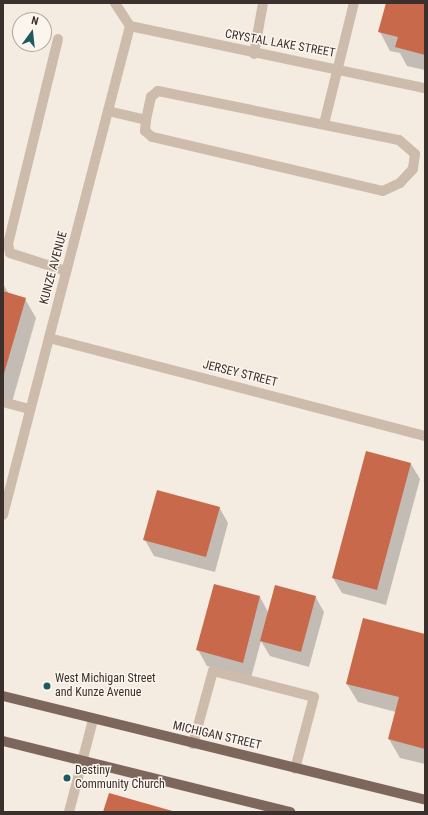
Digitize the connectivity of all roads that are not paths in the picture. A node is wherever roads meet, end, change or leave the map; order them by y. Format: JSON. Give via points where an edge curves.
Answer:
{"nodes":[{"id":1,"x":115,"y":3,"type":"edge"},
{"id":2,"x":263,"y":3,"type":"edge"},
{"id":3,"x":354,"y":3,"type":"edge"},
{"id":4,"x":130,"y":26,"type":"junction"},
{"id":5,"x":58,"y":39,"type":"dead end"},
{"id":6,"x":254,"y":54,"type":"junction"},
{"id":7,"x":338,"y":68,"type":"junction"},
{"id":8,"x":425,"y":88,"type":"edge"},
{"id":9,"x":108,"y":111,"type":"junction"},
{"id":10,"x":146,"y":120,"type":"junction"},
{"id":11,"x":324,"y":124,"type":"junction"},
{"id":12,"x":66,"y":271,"type":"junction"},
{"id":13,"x":49,"y":338,"type":"junction"},
{"id":14,"x":3,"y":402,"type":"edge"},
{"id":15,"x":30,"y":409,"type":"junction"},
{"id":16,"x":425,"y":436,"type":"edge"},
{"id":17,"x":7,"y":486,"type":"edge"},
{"id":18,"x":3,"y":515,"type":"edge"},
{"id":19,"x":3,"y":696,"type":"edge"},
{"id":20,"x":93,"y":720,"type":"junction"},
{"id":21,"x":3,"y":740,"type":"edge"},
{"id":22,"x":193,"y":744,"type":"junction"},
{"id":23,"x":82,"y":761,"type":"junction"},
{"id":24,"x":295,"y":769,"type":"junction"},
{"id":25,"x":425,"y":800,"type":"edge"},
{"id":26,"x":269,"y":810,"type":"edge"},
{"id":27,"x":69,"y":812,"type":"edge"},
{"id":28,"x":290,"y":812,"type":"edge"}],
"edges":[{"from":1,"to":4,"type":"street"},
{"from":2,"to":6,"type":"street"},
{"from":3,"to":7,"type":"street"},
{"from":4,"to":6,"type":"street","name":"CRYSTAL LAKE STREET"},
{"from":4,"to":9,"type":"street","name":"KUNZE AVENUE"},
{"from":5,"to":12,"type":"street","via":[[8,244],[10,253]]},
{"from":6,"to":7,"type":"street","name":"CRYSTAL LAKE STREET"},
{"from":7,"to":8,"type":"street","name":"CRYSTAL LAKE STREET"},
{"from":7,"to":11,"type":"street"},
{"from":9,"to":10,"type":"street"},
{"from":9,"to":12,"type":"street","name":"KUNZE AVENUE"},
{"from":10,"to":11,"type":"street","via":[[151,98],[158,91]]},
{"from":10,"to":11,"type":"street","via":[[145,131],[152,137],[383,191],[400,183],[413,169],[415,154],[399,140]]},
{"from":12,"to":13,"type":"street","name":"KUNZE AVENUE"},
{"from":13,"to":15,"type":"street","name":"KUNZE AVENUE"},
{"from":13,"to":16,"type":"street","name":"JERSEY STREET"},
{"from":14,"to":15,"type":"street"},
{"from":15,"to":17,"type":"street","name":"KUNZE AVENUE"},
{"from":17,"to":18,"type":"street","name":"KUNZE AVENUE"},
{"from":19,"to":20,"type":"main road","name":"MICHIGAN STREET"},
{"from":20,"to":22,"type":"main road","name":"MICHIGAN STREET"},
{"from":20,"to":23,"type":"street"},
{"from":21,"to":23,"type":"main road"},
{"from":22,"to":24,"type":"main road","name":"MICHIGAN STREET"},
{"from":22,"to":24,"type":"street","via":[[213,672],[314,697]]},
{"from":23,"to":26,"type":"main road"},
{"from":23,"to":27,"type":"street"},
{"from":24,"to":25,"type":"main road","name":"MICHIGAN STREET"},
{"from":26,"to":28,"type":"main road"}]}
